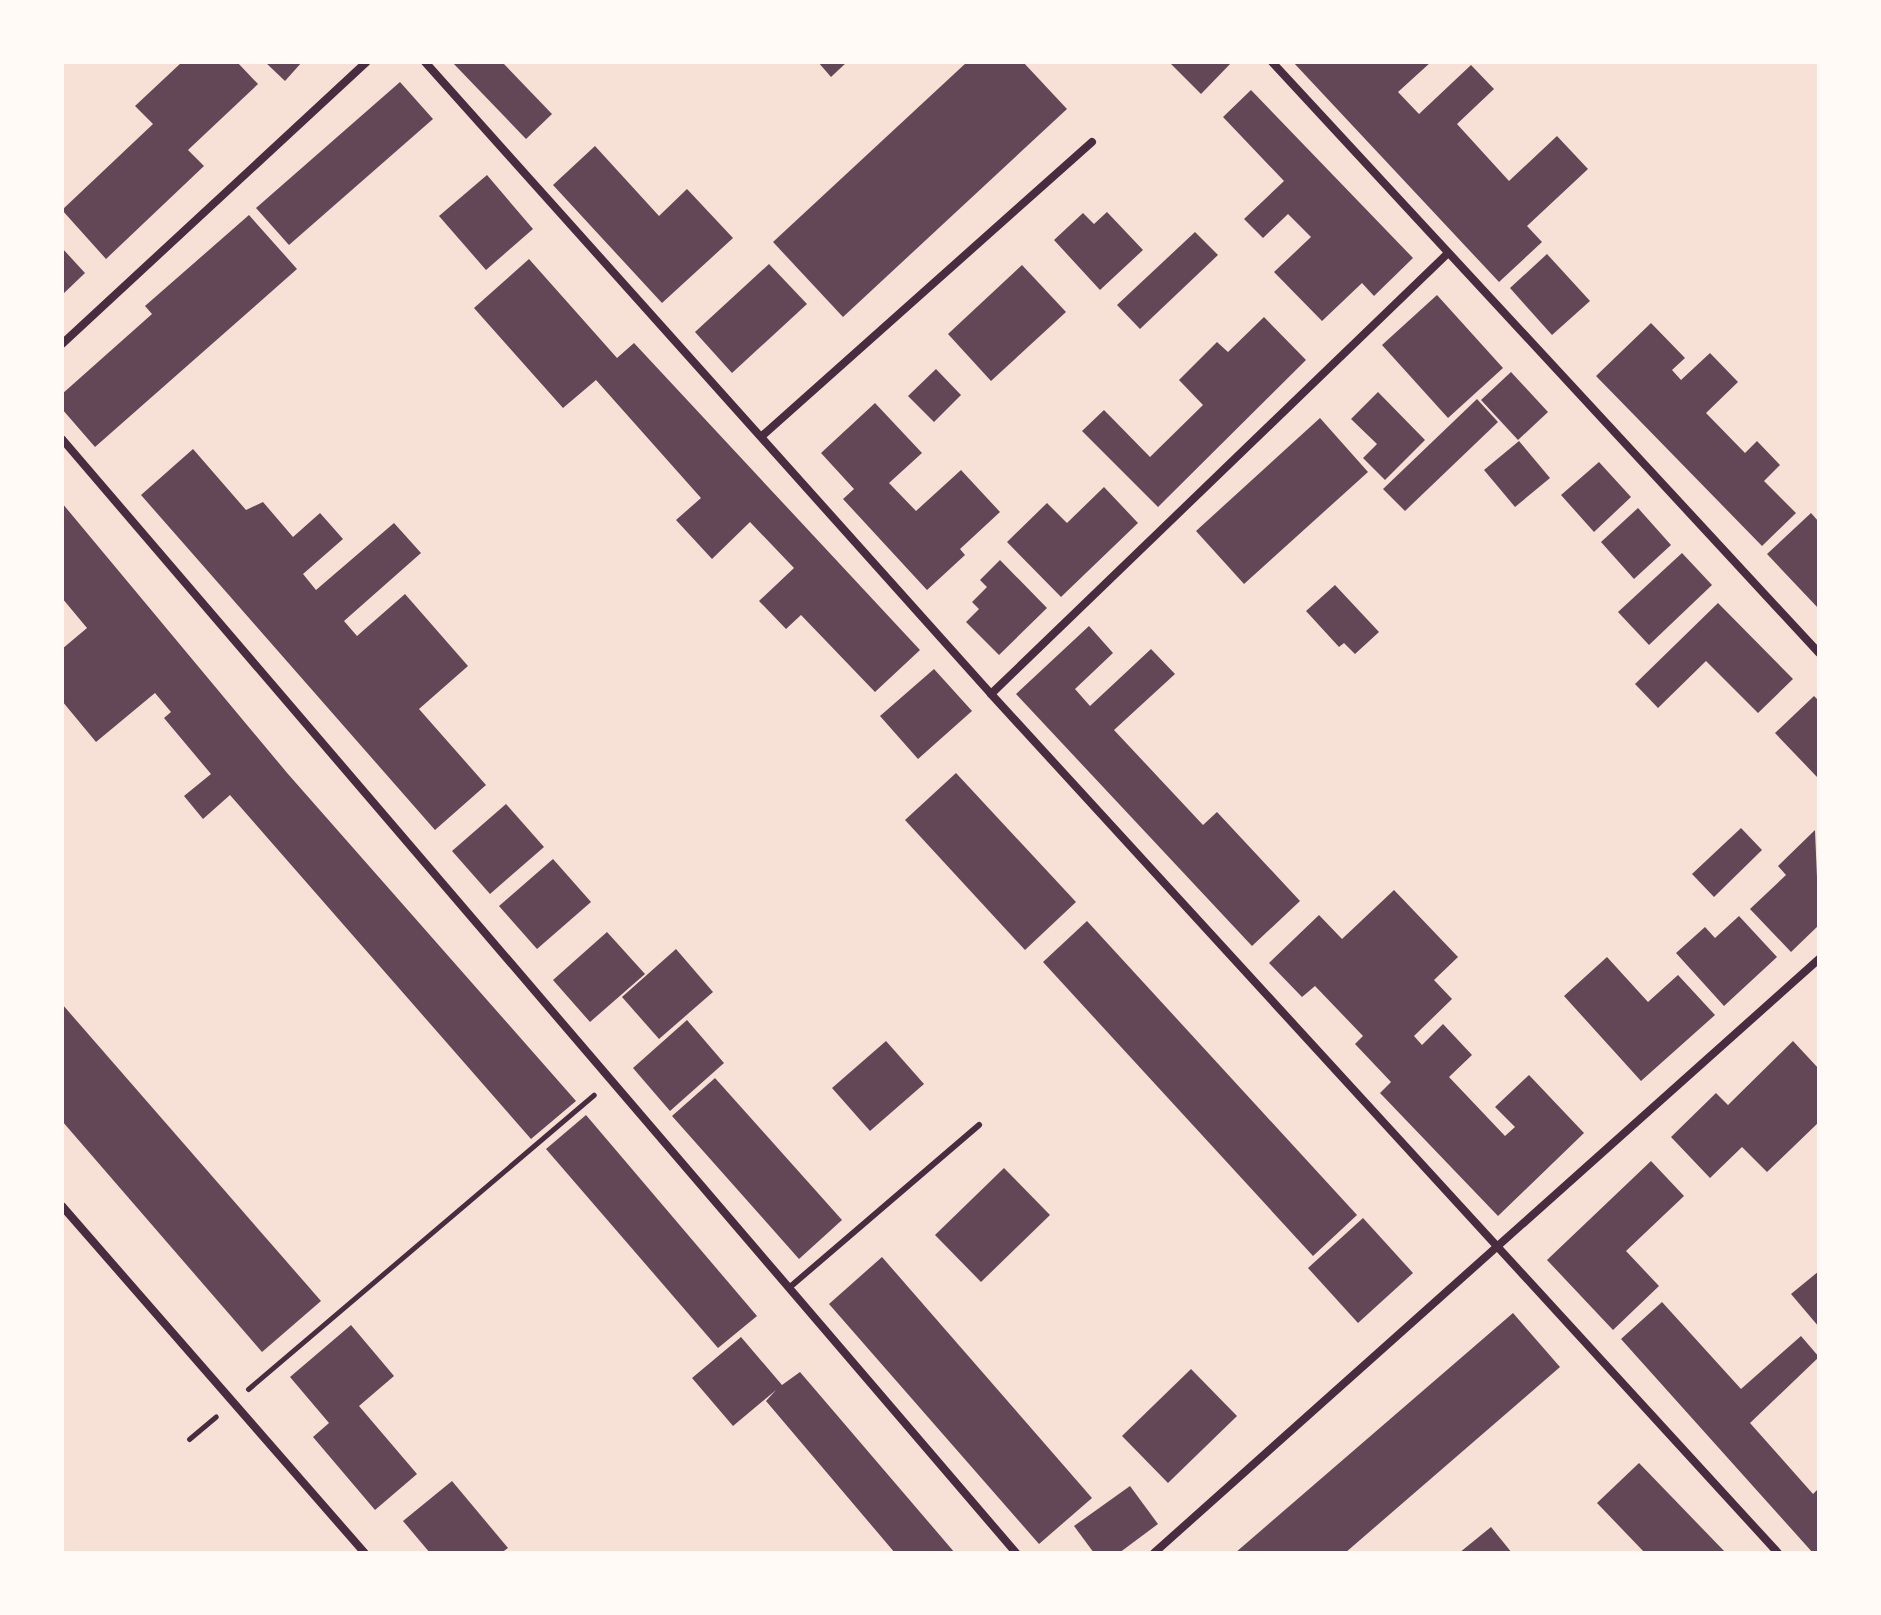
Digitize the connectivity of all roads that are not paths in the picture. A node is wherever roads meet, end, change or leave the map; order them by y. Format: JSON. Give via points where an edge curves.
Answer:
{"nodes":[{"id":1,"x":367,"y":62,"type":"edge"},
{"id":2,"x":425,"y":62,"type":"edge"},
{"id":3,"x":1272,"y":62,"type":"edge"},
{"id":4,"x":1092,"y":142,"type":"dead end"},
{"id":5,"x":1446,"y":255,"type":"junction"},
{"id":6,"x":62,"y":344,"type":"edge"},
{"id":7,"x":762,"y":436,"type":"junction"},
{"id":8,"x":62,"y":439,"type":"edge"},
{"id":9,"x":1819,"y":653,"type":"edge"},
{"id":10,"x":991,"y":694,"type":"junction"},
{"id":11,"x":1819,"y":959,"type":"edge"},
{"id":12,"x":979,"y":1125,"type":"dead end"},
{"id":13,"x":62,"y":1206,"type":"edge"},
{"id":14,"x":1497,"y":1250,"type":"junction"},
{"id":15,"x":790,"y":1287,"type":"junction"},
{"id":16,"x":365,"y":1553,"type":"edge"},
{"id":17,"x":1016,"y":1553,"type":"edge"},
{"id":18,"x":1154,"y":1553,"type":"edge"},
{"id":19,"x":1778,"y":1553,"type":"edge"}],
"edges":[{"from":1,"to":6,"type":"street"},
{"from":2,"to":7,"type":"street"},
{"from":3,"to":5,"type":"street"},
{"from":4,"to":7,"type":"street"},
{"from":5,"to":9,"type":"street"},
{"from":5,"to":10,"type":"street"},
{"from":7,"to":10,"type":"street"},
{"from":8,"to":15,"type":"street"},
{"from":10,"to":14,"type":"street"},
{"from":11,"to":14,"type":"street"},
{"from":12,"to":15,"type":"lane"},
{"from":13,"to":16,"type":"street"},
{"from":14,"to":18,"type":"street"},
{"from":14,"to":19,"type":"street"},
{"from":15,"to":17,"type":"street"}]}
